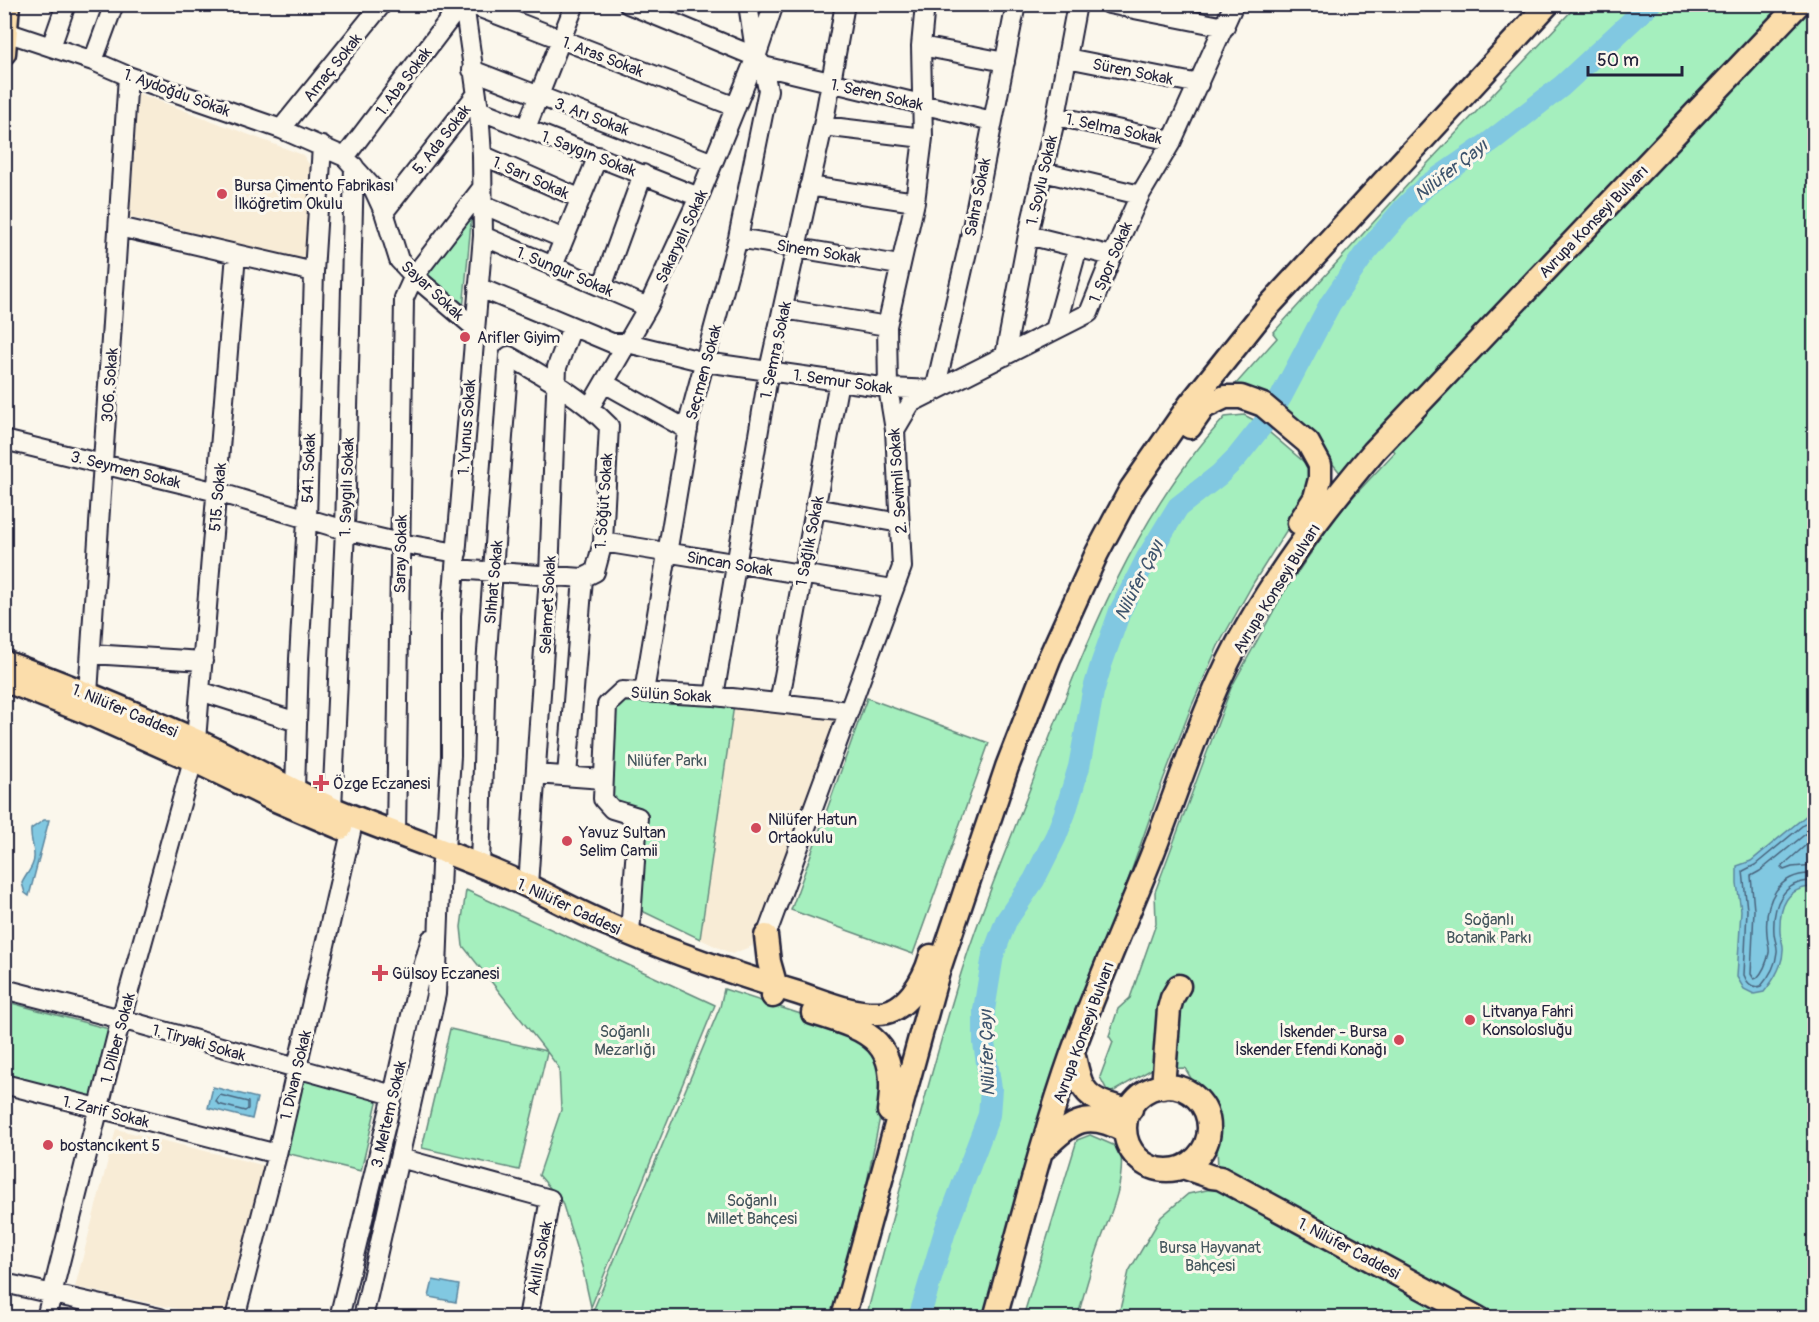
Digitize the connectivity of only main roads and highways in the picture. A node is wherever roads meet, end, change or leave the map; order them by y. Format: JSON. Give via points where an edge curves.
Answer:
{"nodes":[{"id":1,"x":8,"y":4,"type":"edge"},
{"id":2,"x":1548,"y":4,"type":"edge"},
{"id":3,"x":1799,"y":4,"type":"edge"},
{"id":4,"x":5,"y":43,"type":"edge"},
{"id":5,"x":1049,"y":659,"type":"junction"},
{"id":6,"x":4,"y":662,"type":"edge"},
{"id":7,"x":4,"y":681,"type":"edge"},
{"id":8,"x":194,"y":750,"type":"junction"},
{"id":9,"x":1008,"y":767,"type":"junction"},
{"id":10,"x":1177,"y":793,"type":"junction"},
{"id":11,"x":443,"y":858,"type":"junction"},
{"id":12,"x":735,"y":980,"type":"junction"},
{"id":13,"x":774,"y":994,"type":"junction"},
{"id":14,"x":1073,"y":1052,"type":"junction"},
{"id":15,"x":1131,"y":1109,"type":"junction"},
{"id":16,"x":1125,"y":1131,"type":"junction"},
{"id":17,"x":1204,"y":1148,"type":"junction"},
{"id":18,"x":1042,"y":1152,"type":"junction"},
{"id":19,"x":1183,"y":1167,"type":"junction"},
{"id":20,"x":1220,"y":1178,"type":"junction"},
{"id":21,"x":869,"y":1220,"type":"junction"},
{"id":22,"x":843,"y":1317,"type":"edge"},
{"id":23,"x":995,"y":1317,"type":"edge"},
{"id":24,"x":1478,"y":1317,"type":"edge"}],
"edges":[{"from":1,"to":4,"type":"main road"},
{"from":2,"to":5,"type":"main road","via":[[1265,310],[1190,404],[1121,507]]},
{"from":3,"to":10,"type":"main road","name":"Avrupa Konseyi Bulvarı","via":[[1374,451],[1334,499],[1247,626],[1222,676]]},
{"from":5,"to":9,"type":"main road"},
{"from":5,"to":10,"type":"main road","via":[[1129,518],[1204,407],[1225,397],[1241,397],[1263,405],[1308,444],[1320,465],[1316,498],[1226,644],[1198,705]]},
{"from":6,"to":8,"type":"main road","name":"1. Nilüfer Caddesi","via":[[88,694]]},
{"from":7,"to":8,"type":"main road","name":"1. Nilüfer Caddesi"},
{"from":8,"to":11,"type":"main road","name":"1. Nilüfer Caddesi","via":[[295,789]]},
{"from":8,"to":11,"type":"main road","name":"1. Nilüfer Caddesi","via":[[271,798],[351,832]]},
{"from":9,"to":13,"type":"main road","name":"1. Nilüfer Caddesi","via":[[976,822],[929,962],[907,1000],[880,1014]]},
{"from":9,"to":21,"type":"main road","via":[[938,972]]},
{"from":10,"to":14,"type":"main road","name":"Avrupa Konseyi Bulvarı"},
{"from":11,"to":12,"type":"main road","name":"1. Nilüfer Caddesi","via":[[480,866],[528,886]]},
{"from":11,"to":12,"type":"main road","name":"1. Nilüfer Caddesi","via":[[622,945]]},
{"from":12,"to":13,"type":"main road","name":"1. Nilüfer Caddesi"},
{"from":12,"to":13,"type":"main road","via":[[766,936]]},
{"from":13,"to":21,"type":"main road","name":"1. Nilüfer Caddesi","via":[[866,1034],[881,1046],[891,1065],[887,1130]]},
{"from":14,"to":15,"type":"main road","via":[[1086,1092],[1097,1100]]},
{"from":14,"to":18,"type":"main road","name":"Avrupa Konseyi Bulvarı"},
{"from":15,"to":16,"type":"main road"},
{"from":15,"to":17,"type":"main road","via":[[1144,1094],[1157,1088],[1172,1088],[1194,1096],[1209,1125]]},
{"from":16,"to":18,"type":"main road","via":[[1097,1120],[1082,1120],[1063,1130]]},
{"from":16,"to":19,"type":"main road","via":[[1128,1144],[1145,1164],[1157,1169]]},
{"from":17,"to":19,"type":"main road"},
{"from":17,"to":20,"type":"main road"},
{"from":18,"to":23,"type":"main road","name":"Avrupa Konseyi Bulvarı"},
{"from":19,"to":20,"type":"main road","name":"1. Nilüfer Caddesi"},
{"from":20,"to":24,"type":"main road","name":"1. Nilüfer Caddesi"},
{"from":21,"to":22,"type":"main road"}]}
